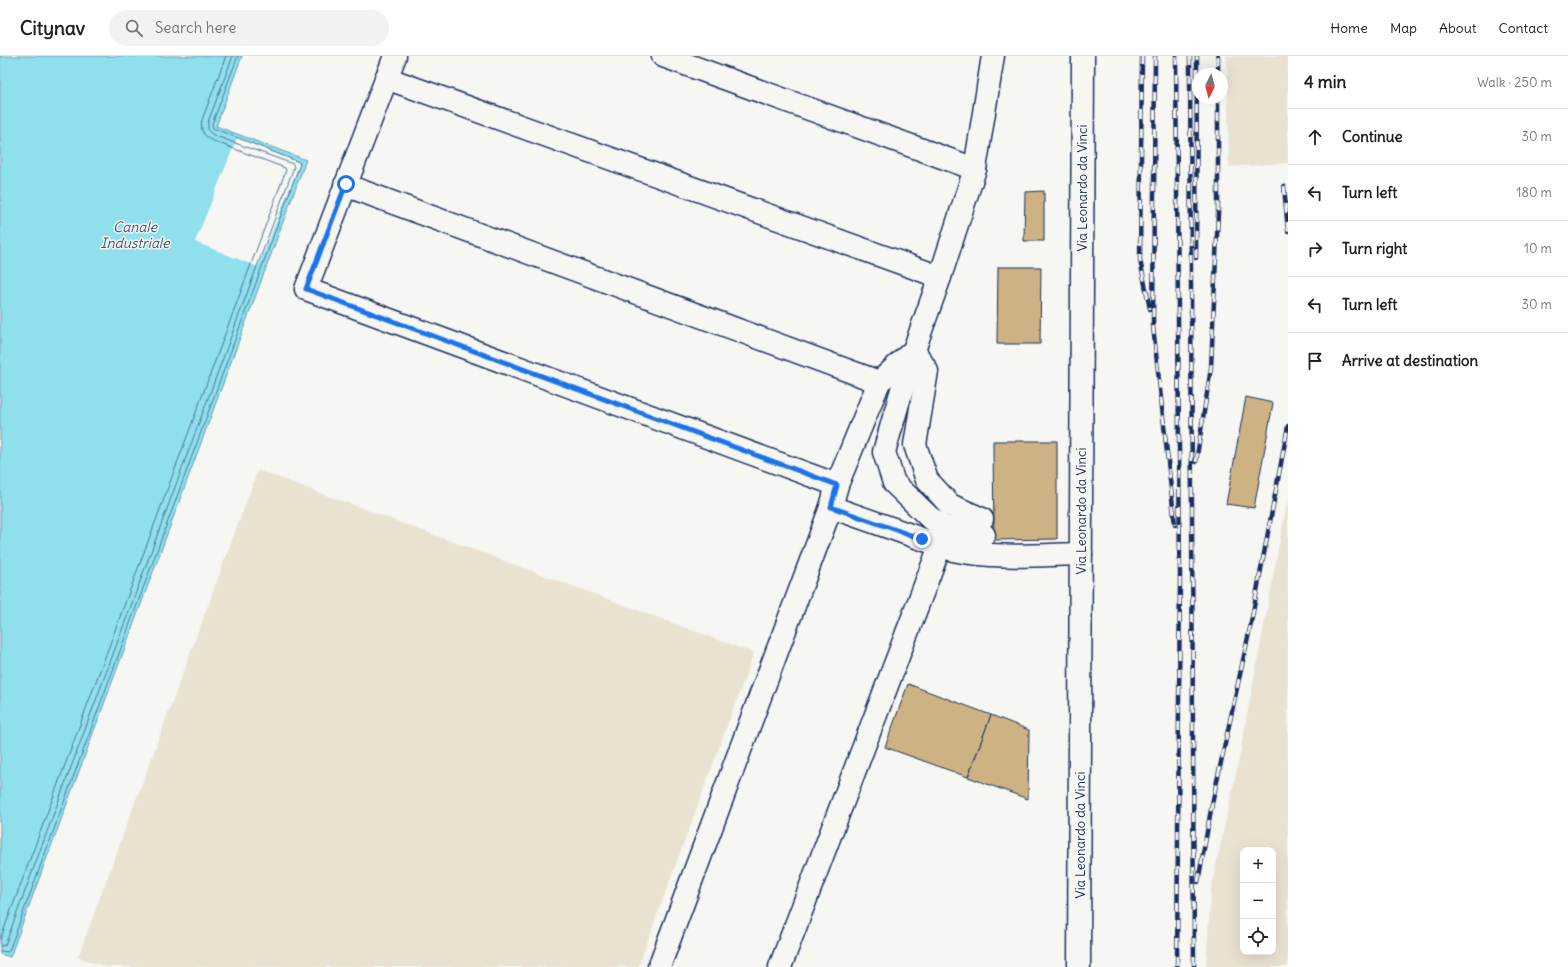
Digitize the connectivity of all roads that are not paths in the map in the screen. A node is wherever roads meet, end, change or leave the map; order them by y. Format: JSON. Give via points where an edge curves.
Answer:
{"nodes":[{"id":1,"x":394,"y":56,"type":"edge"},
{"id":2,"x":663,"y":56,"type":"edge"},
{"id":3,"x":993,"y":56,"type":"edge"},
{"id":4,"x":1083,"y":56,"type":"edge"},
{"id":5,"x":386,"y":78,"type":"junction"},
{"id":6,"x":975,"y":169,"type":"junction"},
{"id":7,"x":346,"y":184,"type":"junction"},
{"id":8,"x":940,"y":277,"type":"junction"},
{"id":9,"x":914,"y":350,"type":"junction"},
{"id":10,"x":879,"y":382,"type":"junction"},
{"id":11,"x":837,"y":485,"type":"junction"},
{"id":12,"x":831,"y":507,"type":"junction"},
{"id":13,"x":943,"y":536,"type":"junction"},
{"id":14,"x":1081,"y":554,"type":"junction"},
{"id":15,"x":659,"y":967,"type":"edge"},
{"id":16,"x":780,"y":967,"type":"edge"},
{"id":17,"x":1079,"y":967,"type":"edge"}],
"edges":[{"from":1,"to":5,"type":"street"},
{"from":2,"to":6,"type":"street"},
{"from":3,"to":6,"type":"street"},
{"from":4,"to":14,"type":"street","name":"Via Leonardo da Vinci"},
{"from":5,"to":7,"type":"street"},
{"from":5,"to":8,"type":"street"},
{"from":6,"to":8,"type":"street"},
{"from":7,"to":10,"type":"street"},
{"from":7,"to":11,"type":"street","via":[[306,289]]},
{"from":8,"to":9,"type":"street"},
{"from":9,"to":10,"type":"street"},
{"from":9,"to":13,"type":"street","via":[[884,452],[894,483],[929,517]]},
{"from":9,"to":13,"type":"street","via":[[927,371],[915,445],[927,480],[950,505],[983,527]]},
{"from":10,"to":11,"type":"street"},
{"from":11,"to":12,"type":"street"},
{"from":12,"to":13,"type":"street"},
{"from":12,"to":15,"type":"street"},
{"from":13,"to":14,"type":"street","via":[[953,550],[973,554],[1001,557]]},
{"from":13,"to":16,"type":"street"},
{"from":14,"to":17,"type":"street","name":"Via Leonardo da Vinci"}]}
